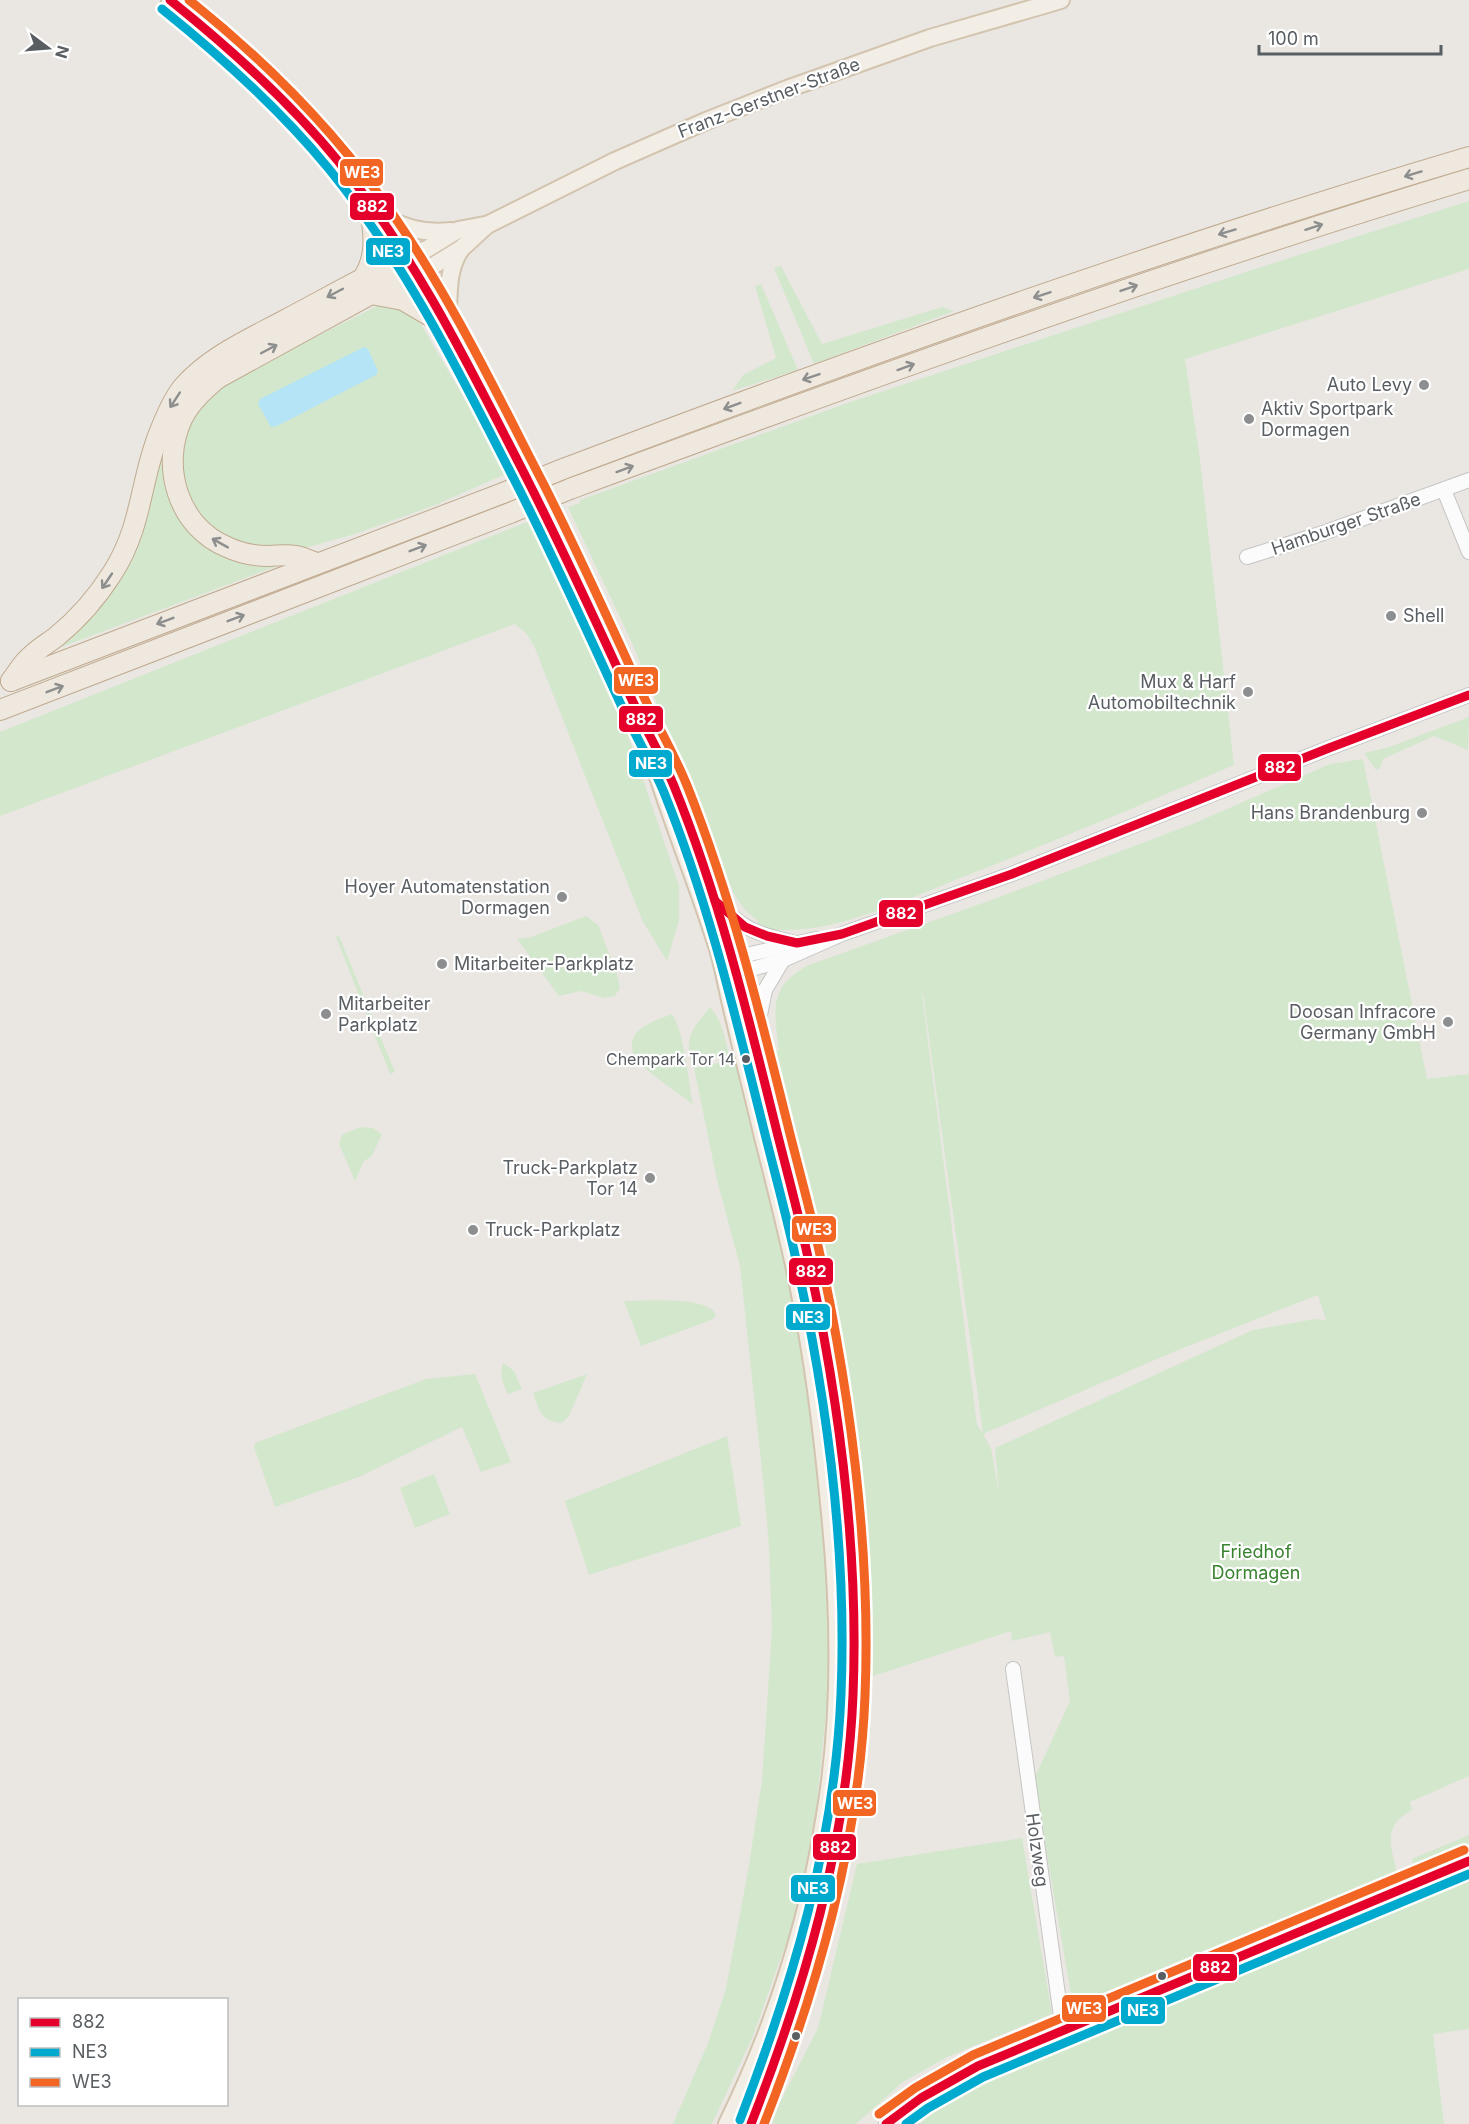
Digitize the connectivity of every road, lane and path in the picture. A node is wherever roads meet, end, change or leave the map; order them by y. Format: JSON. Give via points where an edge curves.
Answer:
{"nodes":[{"id":1,"x":170,"y":0,"type":"edge"},
{"id":2,"x":1061,"y":0,"type":"edge"},
{"id":3,"x":1469,"y":157,"type":"edge"},
{"id":4,"x":1469,"y":179,"type":"edge"},
{"id":5,"x":374,"y":208,"type":"junction"},
{"id":6,"x":487,"y":225,"type":"junction"},
{"id":7,"x":458,"y":230,"type":"junction"},
{"id":8,"x":462,"y":248,"type":"junction"},
{"id":9,"x":412,"y":266,"type":"junction"},
{"id":10,"x":367,"y":286,"type":"junction"},
{"id":11,"x":447,"y":326,"type":"junction"},
{"id":12,"x":1469,"y":480,"type":"edge"},
{"id":13,"x":1444,"y":490,"type":"junction"},
{"id":14,"x":1469,"y":552,"type":"edge"},
{"id":15,"x":1247,"y":556,"type":"dead end"},
{"id":16,"x":317,"y":563,"type":"junction"},
{"id":17,"x":6,"y":683,"type":"edge"},
{"id":18,"x":1469,"y":695,"type":"edge"},
{"id":19,"x":636,"y":708,"type":"junction"},
{"id":20,"x":0,"y":710,"type":"edge"},
{"id":21,"x":715,"y":901,"type":"junction"},
{"id":22,"x":842,"y":934,"type":"junction"},
{"id":23,"x":797,"y":943,"type":"junction"},
{"id":24,"x":783,"y":960,"type":"junction"},
{"id":25,"x":729,"y":967,"type":"junction"},
{"id":26,"x":755,"y":1042,"type":"junction"},
{"id":27,"x":1013,"y":1669,"type":"dead end"},
{"id":28,"x":1469,"y":1861,"type":"edge"},
{"id":29,"x":1063,"y":2031,"type":"junction"},
{"id":30,"x":727,"y":2124,"type":"edge"},
{"id":31,"x":751,"y":2124,"type":"edge"},
{"id":32,"x":886,"y":2124,"type":"edge"}],
"edges":[{"from":1,"to":5,"type":"main road","via":[[235,55],[316,135]]},
{"from":2,"to":6,"type":"main road","name":"Franz-Gerstner-Straße","via":[[930,38],[787,89],[615,161]]},
{"from":3,"to":16,"type":"highway","one_way":true,"bridge":true,"via":[[1190,243],[987,312]]},
{"from":20,"to":4,"type":"highway","one_way":true,"bridge":true,"via":[[801,403],[1195,265]]},
{"from":5,"to":7,"type":"main road","via":[[401,225],[430,233]]},
{"from":5,"to":9,"type":"main road"},
{"from":5,"to":10,"type":"highway"},
{"from":6,"to":7,"type":"main road","name":"Franz-Gerstner-Straße"},
{"from":6,"to":8,"type":"main road","name":"Franz-Gerstner-Straße"},
{"from":7,"to":9,"type":"main road","name":"Franz-Gerstner-Straße","via":[[427,249]]},
{"from":8,"to":9,"type":"main road","name":"Franz-Gerstner-Straße","via":[[436,264]]},
{"from":8,"to":11,"type":"main road","via":[[449,279]]},
{"from":9,"to":10,"type":"highway"},
{"from":9,"to":11,"type":"main road"},
{"from":10,"to":11,"type":"highway","via":[[403,300]]},
{"from":16,"to":10,"type":"highway","one_way":true,"via":[[296,556],[247,554],[208,536],[191,521],[180,500],[171,460],[173,441],[182,418],[198,395],[218,378]]},
{"from":10,"to":17,"type":"highway","one_way":true,"via":[[208,363],[183,387],[158,434],[139,513],[114,571],[78,616],[29,657]]},
{"from":11,"to":19,"type":"main road","via":[[580,584]]},
{"from":12,"to":13,"type":"street","name":"Hamburger Straße"},
{"from":13,"to":14,"type":"street","name":"Hamburger Straße"},
{"from":13,"to":15,"type":"street","name":"Hamburger Straße"},
{"from":16,"to":17,"type":"highway","one_way":true},
{"from":18,"to":22,"type":"street","via":[[1062,854]]},
{"from":19,"to":21,"type":"main road","via":[[670,777]]},
{"from":19,"to":25,"type":"main road"},
{"from":21,"to":23,"type":"street","via":[[754,932]]},
{"from":21,"to":25,"type":"main road"},
{"from":22,"to":23,"type":"street"},
{"from":22,"to":24,"type":"street"},
{"from":23,"to":25,"type":"street"},
{"from":24,"to":25,"type":"street"},
{"from":24,"to":26,"type":"street","via":[[765,990]]},
{"from":25,"to":26,"type":"main road"},
{"from":25,"to":30,"type":"main road","via":[[799,1290],[826,1472],[838,1644],[833,1753],[816,1869],[778,2006]]},
{"from":26,"to":31,"type":"main road","via":[[805,1241],[830,1376],[851,1562],[854,1645],[849,1754],[832,1873],[787,2033]]},
{"from":27,"to":29,"type":"street","name":"Holzweg"},
{"from":28,"to":29,"type":"street"},
{"from":29,"to":32,"type":"street","via":[[952,2079]]}]}
